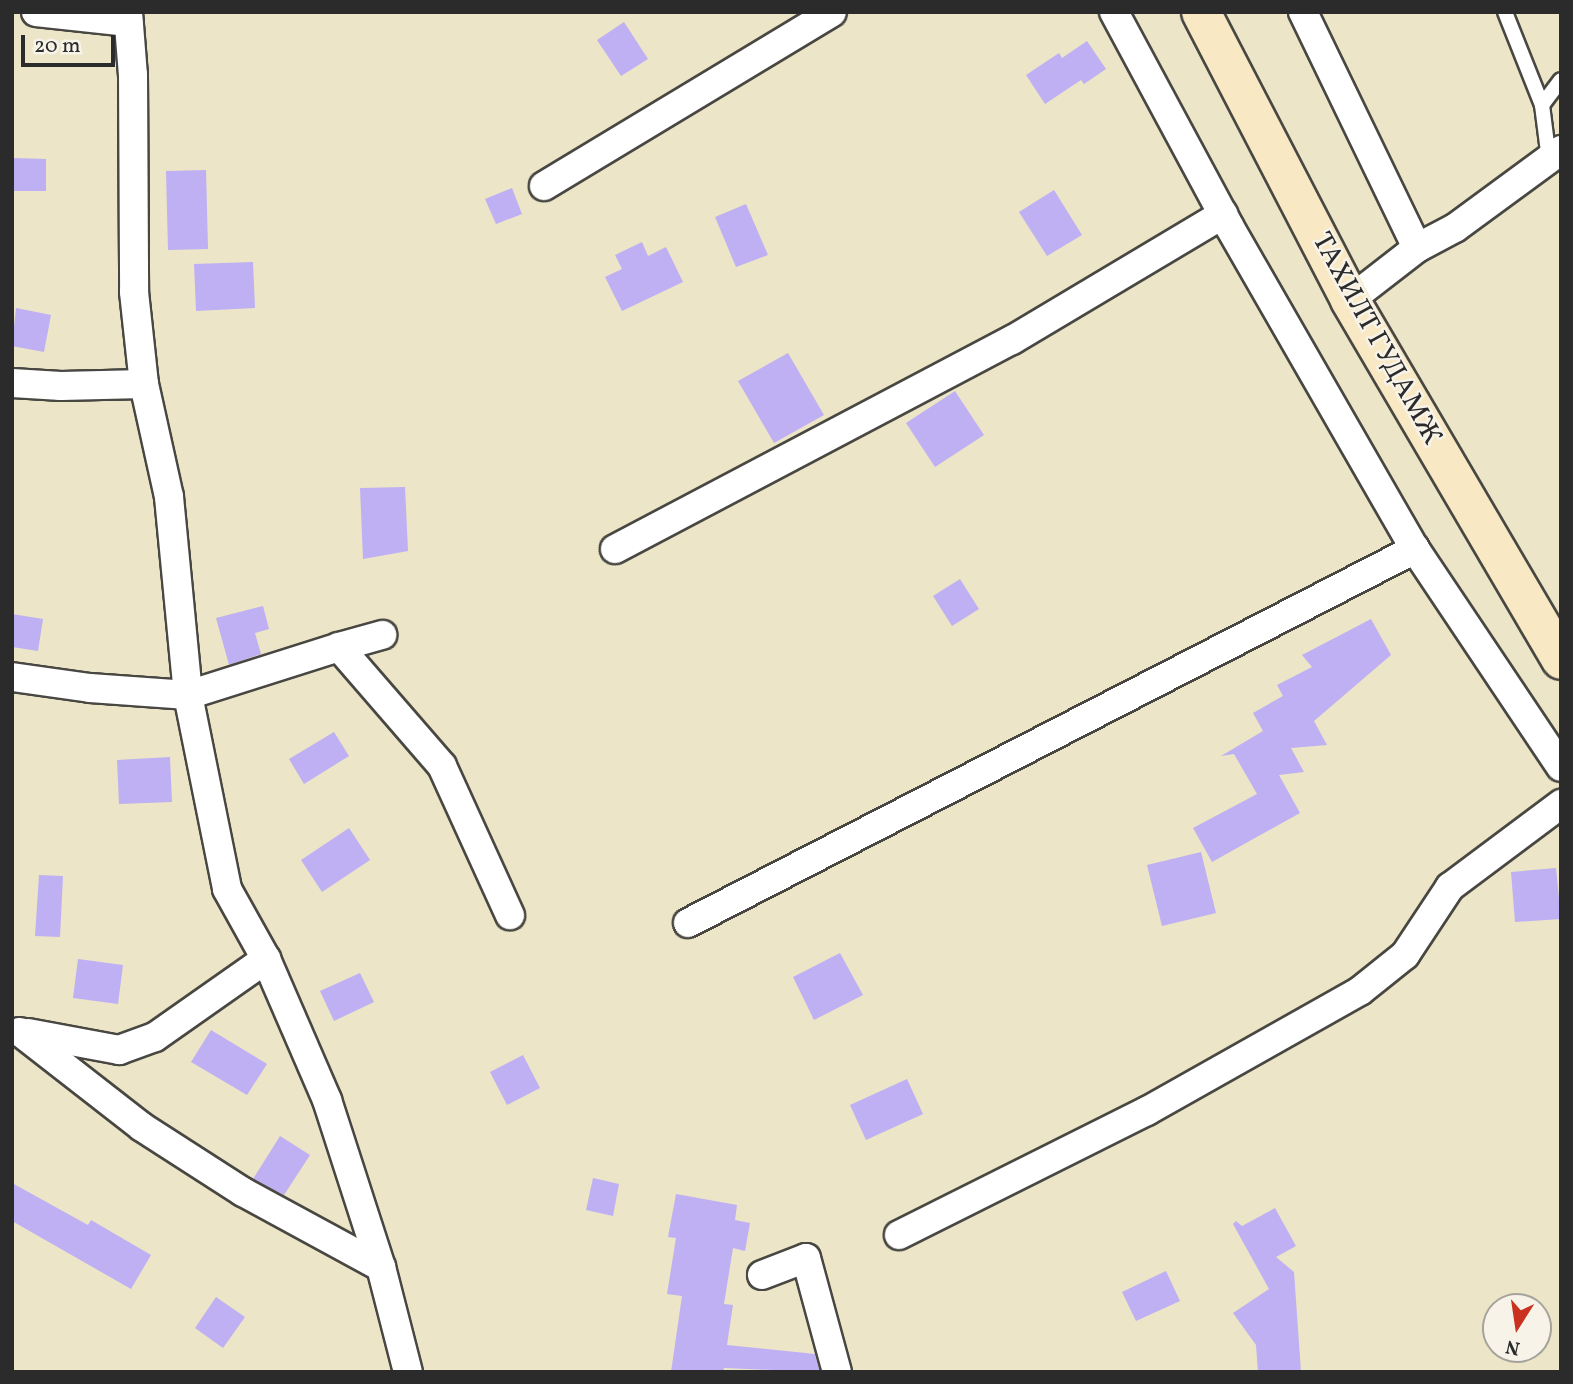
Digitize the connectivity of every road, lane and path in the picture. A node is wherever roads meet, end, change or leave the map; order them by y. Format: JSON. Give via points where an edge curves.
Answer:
{"nodes":[{"id":1,"x":36,"y":12,"type":"edge"},
{"id":2,"x":832,"y":12,"type":"edge"},
{"id":3,"x":1114,"y":12,"type":"edge"},
{"id":4,"x":1201,"y":12,"type":"edge"},
{"id":5,"x":1303,"y":12,"type":"edge"},
{"id":6,"x":1505,"y":12,"type":"edge"},
{"id":7,"x":128,"y":17,"type":"edge"},
{"id":8,"x":1561,"y":80,"type":"edge"},
{"id":9,"x":1542,"y":105,"type":"junction"},
{"id":10,"x":1555,"y":156,"type":"edge"},
{"id":11,"x":544,"y":186,"type":"dead end"},
{"id":12,"x":1223,"y":214,"type":"junction"},
{"id":13,"x":1417,"y":248,"type":"junction"},
{"id":14,"x":1350,"y":300,"type":"junction"},
{"id":15,"x":12,"y":383,"type":"edge"},
{"id":16,"x":144,"y":384,"type":"junction"},
{"id":17,"x":615,"y":549,"type":"dead end"},
{"id":18,"x":1415,"y":549,"type":"junction"},
{"id":19,"x":382,"y":635,"type":"dead end"},
{"id":20,"x":338,"y":647,"type":"junction"},
{"id":21,"x":1561,"y":660,"type":"edge"},
{"id":22,"x":12,"y":677,"type":"edge"},
{"id":23,"x":188,"y":695,"type":"junction"},
{"id":24,"x":1561,"y":766,"type":"edge"},
{"id":25,"x":1561,"y":804,"type":"edge"},
{"id":26,"x":510,"y":915,"type":"dead end"},
{"id":27,"x":688,"y":923,"type":"dead end"},
{"id":28,"x":266,"y":959,"type":"junction"},
{"id":29,"x":16,"y":1031,"type":"edge"},
{"id":30,"x":899,"y":1236,"type":"dead end"},
{"id":31,"x":381,"y":1267,"type":"junction"},
{"id":32,"x":762,"y":1275,"type":"dead end"},
{"id":33,"x":408,"y":1372,"type":"edge"},
{"id":34,"x":837,"y":1372,"type":"edge"}],
"edges":[{"from":1,"to":7,"type":"street"},
{"from":2,"to":11,"type":"street"},
{"from":3,"to":12,"type":"street"},
{"from":4,"to":14,"type":"main road","name":"ТАХИЛТ ГУДАМЖ"},
{"from":5,"to":13,"type":"street"},
{"from":6,"to":9,"type":"lane"},
{"from":7,"to":16,"type":"street","via":[[133,75],[134,292]]},
{"from":8,"to":9,"type":"lane"},
{"from":9,"to":10,"type":"lane"},
{"from":10,"to":13,"type":"street","via":[[1455,228]]},
{"from":12,"to":17,"type":"street","via":[[1012,340]]},
{"from":12,"to":18,"type":"street"},
{"from":13,"to":14,"type":"street"},
{"from":14,"to":21,"type":"main road","name":"ТАХИЛТ ГУДАМЖ"},
{"from":15,"to":16,"type":"street","via":[[61,387]]},
{"from":16,"to":23,"type":"street","via":[[169,497]]},
{"from":18,"to":24,"type":"street"},
{"from":18,"to":27,"type":"street"},
{"from":19,"to":20,"type":"street"},
{"from":20,"to":23,"type":"street"},
{"from":20,"to":26,"type":"street","via":[[442,766]]},
{"from":22,"to":23,"type":"street"},
{"from":23,"to":28,"type":"street","via":[[226,889]]},
{"from":25,"to":30,"type":"street","via":[[1450,887],[1405,955],[1360,991],[1147,1111]]},
{"from":28,"to":29,"type":"street","via":[[155,1037],[119,1050]]},
{"from":28,"to":31,"type":"street","via":[[327,1100]]},
{"from":29,"to":31,"type":"street","via":[[142,1127],[243,1192]]},
{"from":31,"to":33,"type":"street"},
{"from":32,"to":34,"type":"street","via":[[806,1258]]}]}
